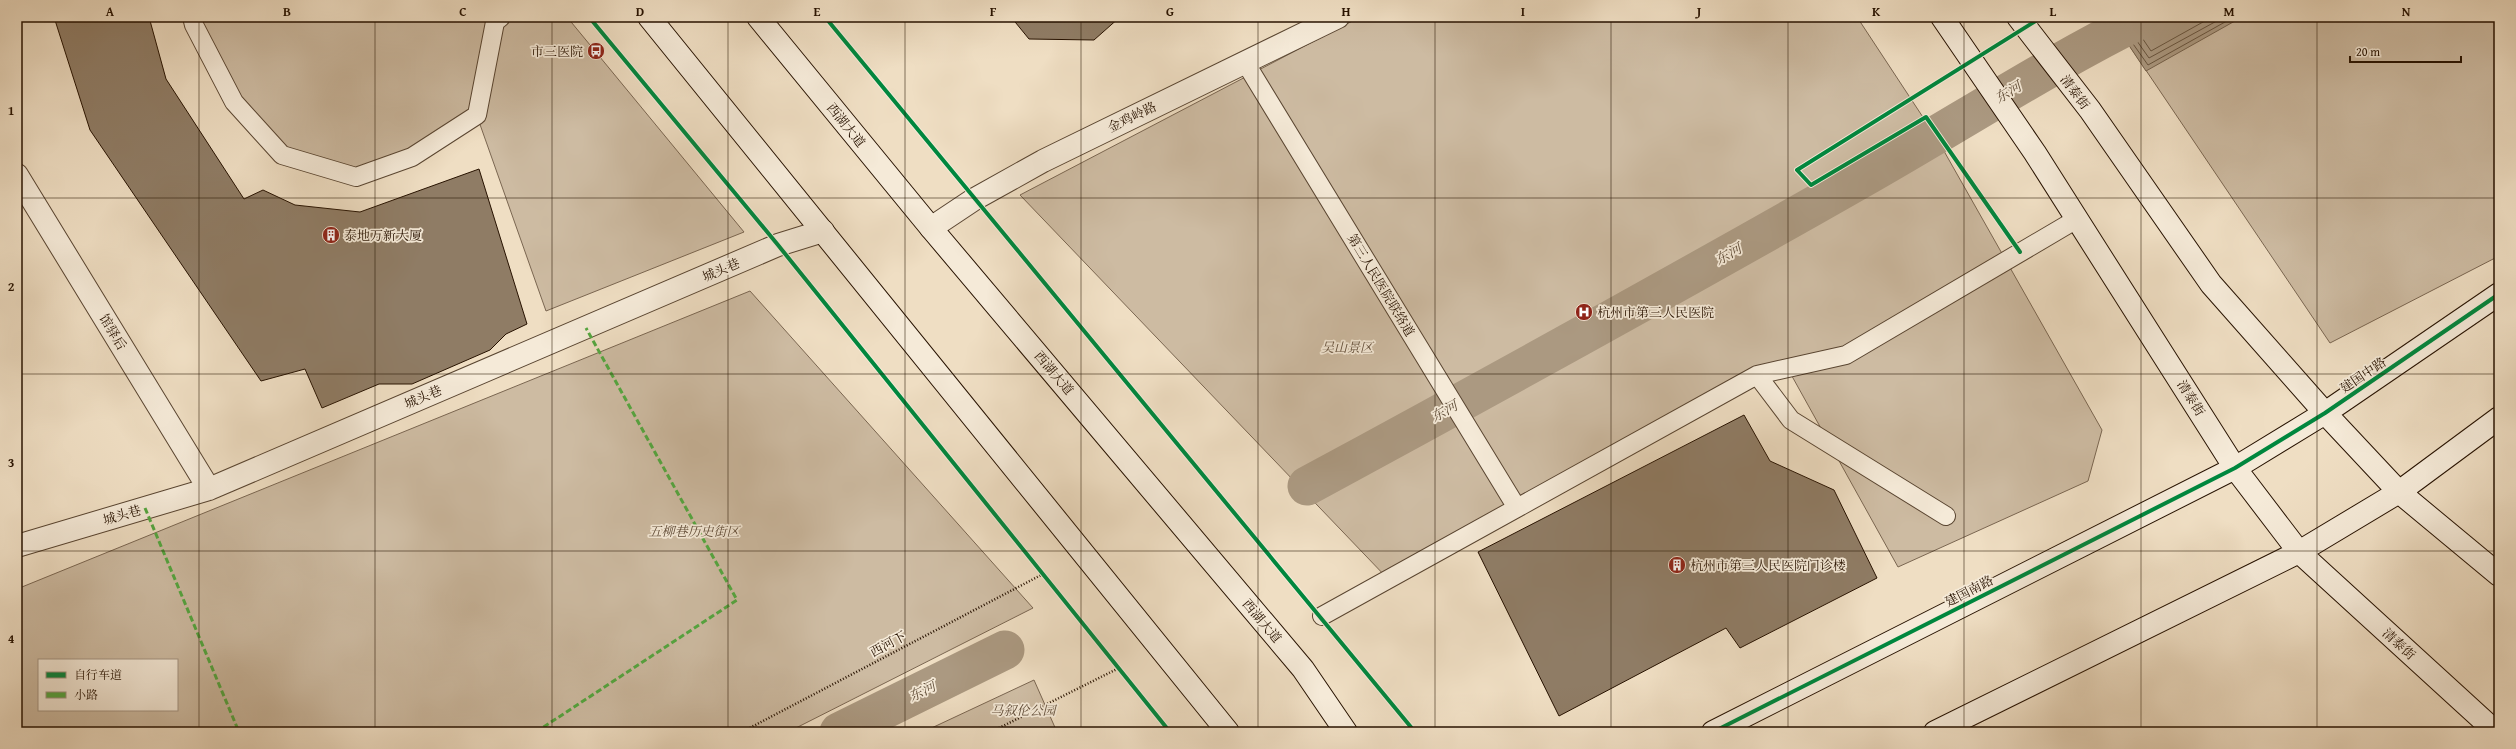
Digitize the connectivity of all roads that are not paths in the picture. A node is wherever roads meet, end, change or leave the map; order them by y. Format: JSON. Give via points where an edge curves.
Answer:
{"nodes":[{"id":1,"x":192,"y":17,"type":"edge"},
{"id":2,"x":501,"y":17,"type":"edge"},
{"id":3,"x":650,"y":17,"type":"edge"},
{"id":4,"x":758,"y":17,"type":"edge"},
{"id":5,"x":1338,"y":17,"type":"edge"},
{"id":6,"x":1942,"y":17,"type":"edge"},
{"id":7,"x":2018,"y":17,"type":"edge"},
{"id":8,"x":1245,"y":62,"type":"junction"},
{"id":9,"x":17,"y":175,"type":"edge"},
{"id":10,"x":2077,"y":219,"type":"junction"},
{"id":11,"x":931,"y":228,"type":"junction"},
{"id":12,"x":823,"y":231,"type":"junction"},
{"id":13,"x":2499,"y":294,"type":"edge"},
{"id":14,"x":1757,"y":376,"type":"junction"},
{"id":15,"x":2325,"y":413,"type":"junction"},
{"id":16,"x":2499,"y":418,"type":"edge"},
{"id":17,"x":2235,"y":468,"type":"junction"},
{"id":18,"x":209,"y":489,"type":"junction"},
{"id":19,"x":2399,"y":492,"type":"junction"},
{"id":20,"x":1518,"y":508,"type":"junction"},
{"id":21,"x":1946,"y":516,"type":"dead end"},
{"id":22,"x":17,"y":546,"type":"edge"},
{"id":23,"x":2299,"y":552,"type":"junction"},
{"id":24,"x":2499,"y":575,"type":"edge"},
{"id":25,"x":1322,"y":616,"type":"dead end"},
{"id":26,"x":1228,"y":732,"type":"edge"},
{"id":27,"x":1346,"y":732,"type":"edge"},
{"id":28,"x":1713,"y":732,"type":"edge"},
{"id":29,"x":1935,"y":732,"type":"edge"},
{"id":30,"x":2496,"y":732,"type":"edge"}],
"edges":[{"from":1,"to":2,"type":"lane","via":[[234,102],[282,155],[356,177],[412,157],[477,116],[495,22]]},
{"from":3,"to":12,"type":"main road"},
{"from":4,"to":11,"type":"main road","name":"西湖大道"},
{"from":5,"to":8,"type":"main road","name":"金鸡岭路"},
{"from":6,"to":10,"type":"main road","name":"清泰街"},
{"from":7,"to":15,"type":"main road","name":"清泰街","via":[[2090,110],[2211,284]]},
{"from":8,"to":11,"type":"main road","name":"金鸡岭路","via":[[1043,161],[973,200]]},
{"from":8,"to":20,"type":"lane","name":"第三人民医院联络道"},
{"from":9,"to":18,"type":"main road","name":"馆驿后"},
{"from":10,"to":14,"type":"lane","via":[[1846,354]]},
{"from":10,"to":17,"type":"main road","name":"清泰街"},
{"from":11,"to":27,"type":"main road","name":"西湖大道","via":[[1303,669]]},
{"from":12,"to":18,"type":"main road","name":"城头巷","via":[[778,246]]},
{"from":12,"to":26,"type":"main road"},
{"from":13,"to":15,"type":"main road","name":"建国中路"},
{"from":14,"to":20,"type":"lane"},
{"from":14,"to":21,"type":"lane","via":[[1791,420]]},
{"from":15,"to":17,"type":"main road","name":"建国中路"},
{"from":15,"to":19,"type":"main road","name":"清泰街"},
{"from":16,"to":19,"type":"main road"},
{"from":17,"to":23,"type":"main road","name":"清泰街"},
{"from":17,"to":28,"type":"main road","name":"建国南路"},
{"from":18,"to":22,"type":"main road","name":"城头巷"},
{"from":19,"to":23,"type":"main road"},
{"from":19,"to":24,"type":"main road","name":"清泰街"},
{"from":20,"to":25,"type":"lane"},
{"from":23,"to":29,"type":"main road"},
{"from":23,"to":30,"type":"main road","name":"清泰街"}]}
